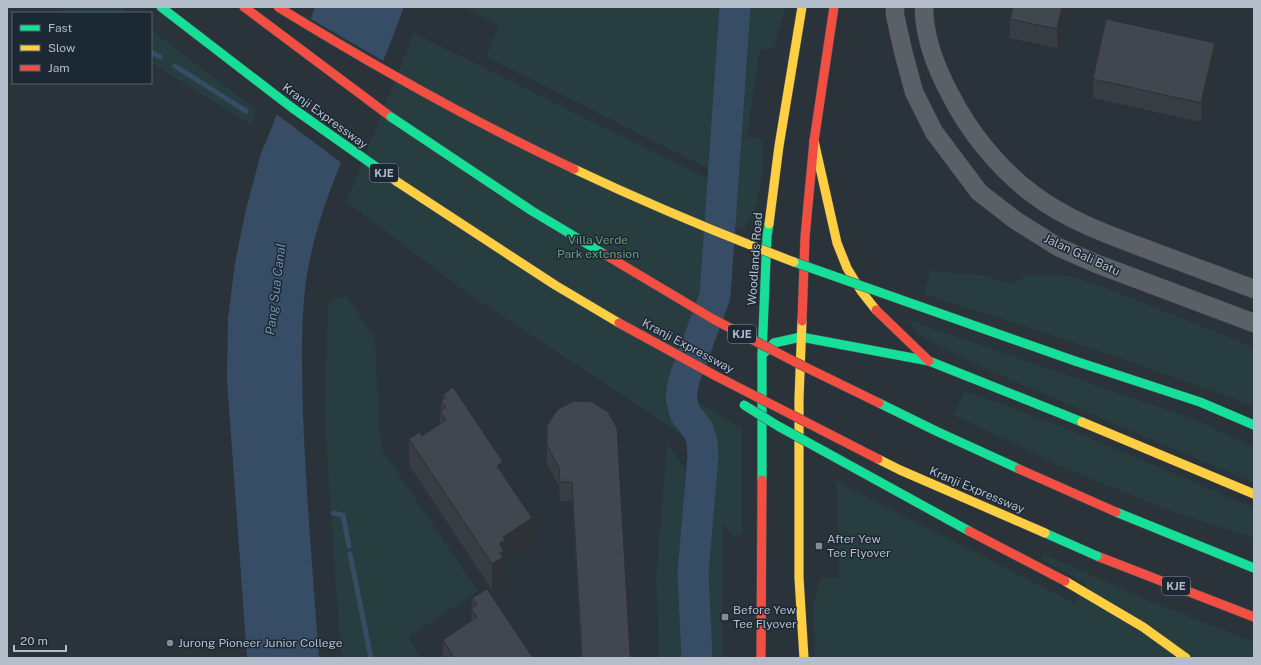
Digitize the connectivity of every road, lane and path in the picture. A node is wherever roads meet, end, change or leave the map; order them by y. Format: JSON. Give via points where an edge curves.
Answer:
{"nodes":[{"id":1,"x":161,"y":7,"type":"edge"},
{"id":2,"x":244,"y":7,"type":"edge"},
{"id":3,"x":278,"y":7,"type":"edge"},
{"id":4,"x":802,"y":7,"type":"edge"},
{"id":5,"x":834,"y":7,"type":"edge"},
{"id":6,"x":895,"y":7,"type":"edge"},
{"id":7,"x":924,"y":7,"type":"edge"},
{"id":8,"x":814,"y":141,"type":"junction"},
{"id":9,"x":767,"y":236,"type":"junction"},
{"id":10,"x":806,"y":237,"type":"junction"},
{"id":11,"x":1254,"y":289,"type":"edge"},
{"id":12,"x":619,"y":323,"type":"junction"},
{"id":13,"x":1254,"y":323,"type":"edge"},
{"id":14,"x":801,"y":337,"type":"junction"},
{"id":15,"x":762,"y":355,"type":"junction"},
{"id":16,"x":929,"y":361,"type":"junction"},
{"id":17,"x":708,"y":382,"type":"dead end"},
{"id":18,"x":734,"y":398,"type":"dead end"},
{"id":19,"x":1254,"y":425,"type":"edge"},
{"id":20,"x":1254,"y":494,"type":"edge"},
{"id":21,"x":1254,"y":568,"type":"edge"},
{"id":22,"x":1254,"y":617,"type":"edge"},
{"id":23,"x":761,"y":658,"type":"edge"},
{"id":24,"x":804,"y":658,"type":"edge"},
{"id":25,"x":1186,"y":658,"type":"edge"}],
"edges":[{"from":1,"to":12,"type":"main road","name":"Kranji Expressway","number":"KJE","via":[[291,107],[385,174],[555,285]]},
{"from":2,"to":21,"type":"main road","number":"KJE","bridge":true,"via":[[397,122],[532,211],[713,319],[929,428],[1116,512]]},
{"from":3,"to":19,"type":"main road","bridge":true,"via":[[350,51],[520,144],[618,190],[790,261],[1200,402]]},
{"from":4,"to":9,"type":"main road","name":"Woodlands Road"},
{"from":5,"to":8,"type":"main road"},
{"from":6,"to":13,"type":"street","name":"Jalan Gali Batu","via":[[902,51],[914,92],[934,132],[979,192],[1014,220],[1058,247]]},
{"from":7,"to":11,"type":"street","via":[[929,41],[942,78],[961,116],[980,143],[1004,169],[1034,195],[1069,217],[1111,236]]},
{"from":8,"to":10,"type":"main road"},
{"from":8,"to":16,"type":"main road","via":[[826,198],[847,268],[879,314]]},
{"from":9,"to":10,"type":"main road","via":[[776,252],[789,254],[801,247]]},
{"from":9,"to":15,"type":"main road","name":"Woodlands Road"},
{"from":10,"to":14,"type":"main road"},
{"from":12,"to":17,"type":"main road","bridge":true},
{"from":12,"to":22,"type":"main road","name":"Kranji Expressway","number":"KJE","bridge":true,"via":[[900,470],[1097,556]]},
{"from":14,"to":15,"type":"main road","via":[[774,343]]},
{"from":14,"to":16,"type":"main road"},
{"from":14,"to":24,"type":"main road","via":[[799,578]]},
{"from":15,"to":23,"type":"main road","name":"Woodlands Road"},
{"from":16,"to":20,"type":"main road"},
{"from":18,"to":25,"type":"main road","bridge":true,"via":[[778,426],[1065,581],[1122,614]]}]}
